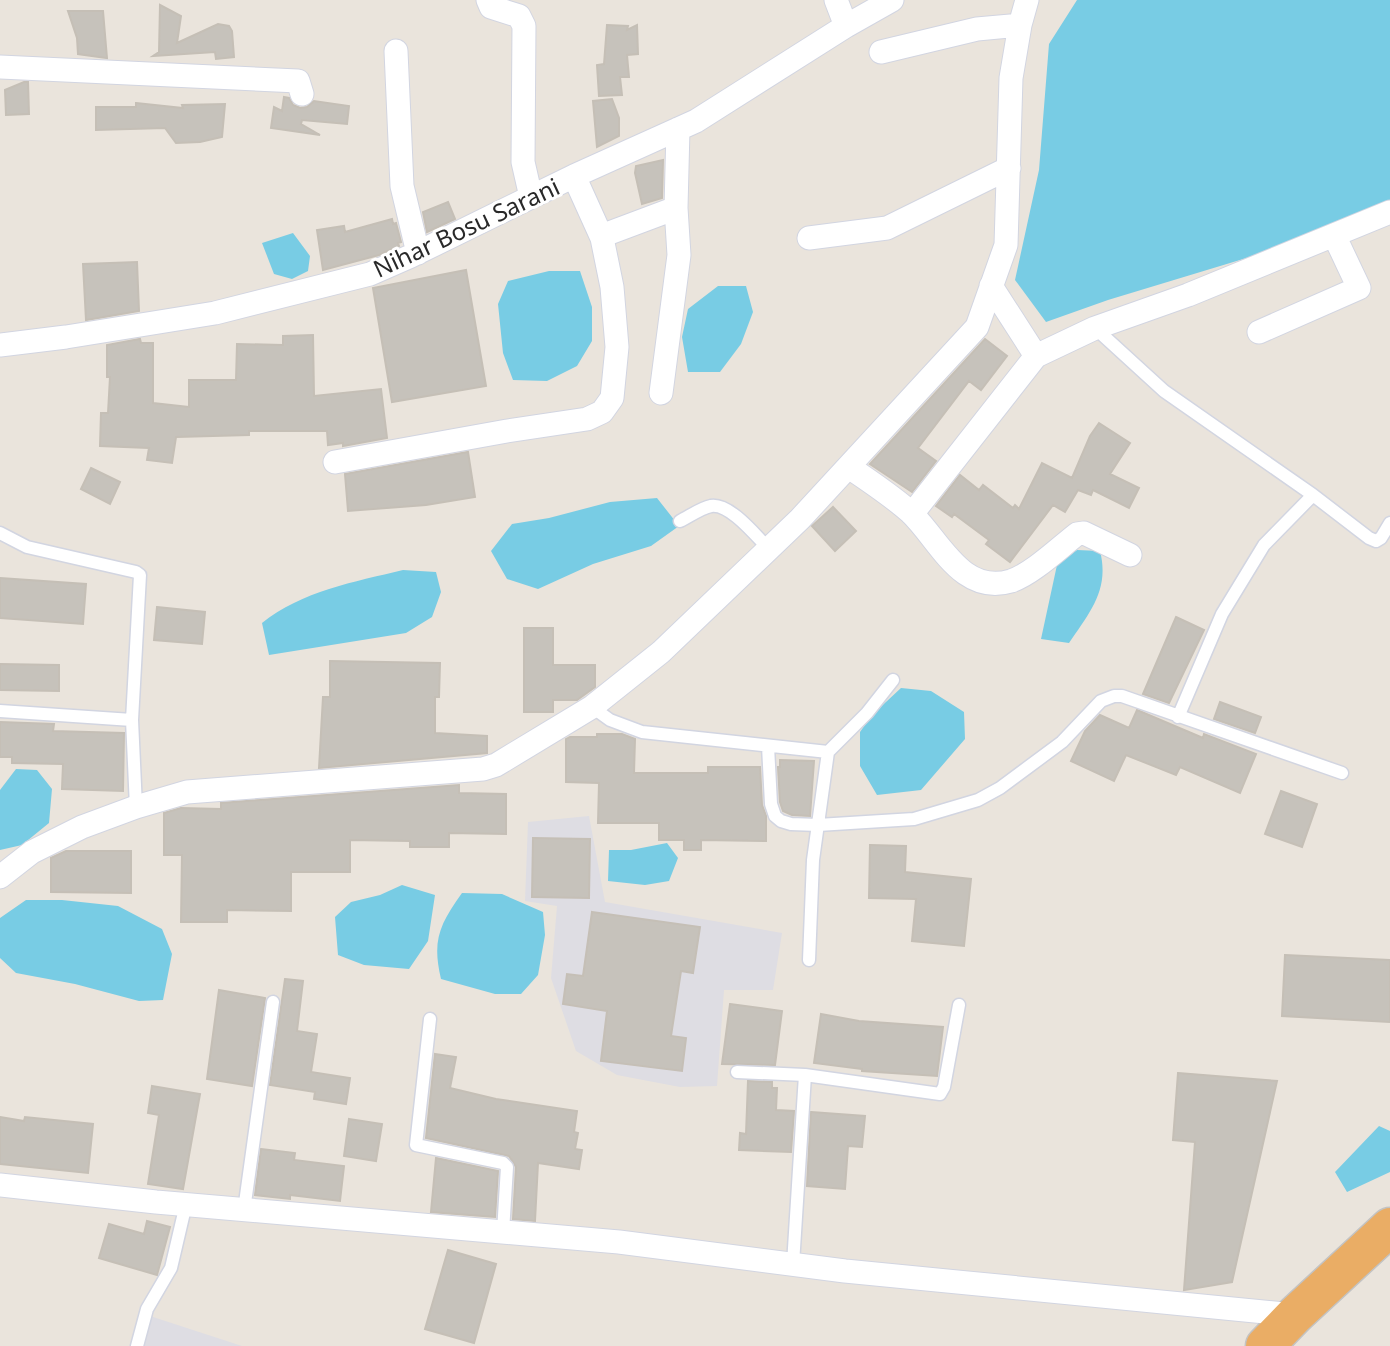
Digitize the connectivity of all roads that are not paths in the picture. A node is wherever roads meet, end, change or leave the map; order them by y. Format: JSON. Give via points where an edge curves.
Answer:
{"nodes":[{"id":1,"x":488,"y":0,"type":"edge"},
{"id":2,"x":836,"y":0,"type":"edge"},
{"id":3,"x":892,"y":0,"type":"edge"},
{"id":4,"x":1027,"y":0,"type":"edge"},
{"id":5,"x":1020,"y":25,"type":"junction"},
{"id":6,"x":846,"y":26,"type":"junction"},
{"id":7,"x":396,"y":51,"type":"dead end"},
{"id":8,"x":881,"y":52,"type":"dead end"},
{"id":9,"x":0,"y":67,"type":"edge"},
{"id":10,"x":302,"y":94,"type":"dead end"},
{"id":11,"x":678,"y":129,"type":"junction"},
{"id":12,"x":1009,"y":168,"type":"junction"},
{"id":13,"x":574,"y":176,"type":"junction"},
{"id":14,"x":531,"y":197,"type":"junction"},
{"id":15,"x":676,"y":208,"type":"junction"},
{"id":16,"x":1390,"y":212,"type":"edge"},
{"id":17,"x":1334,"y":235,"type":"junction"},
{"id":18,"x":602,"y":238,"type":"junction"},
{"id":19,"x":809,"y":238,"type":"dead end"},
{"id":20,"x":418,"y":253,"type":"junction"},
{"id":21,"x":991,"y":286,"type":"junction"},
{"id":22,"x":1095,"y":328,"type":"junction"},
{"id":23,"x":1259,"y":332,"type":"dead end"},
{"id":24,"x":0,"y":345,"type":"edge"},
{"id":25,"x":1035,"y":356,"type":"junction"},
{"id":26,"x":661,"y":393,"type":"dead end"},
{"id":27,"x":335,"y":462,"type":"dead end"},
{"id":28,"x":849,"y":467,"type":"junction"},
{"id":29,"x":1313,"y":495,"type":"junction"},
{"id":30,"x":912,"y":514,"type":"junction"},
{"id":31,"x":680,"y":521,"type":"dead end"},
{"id":32,"x":1390,"y":523,"type":"edge"},
{"id":33,"x":0,"y":533,"type":"edge"},
{"id":34,"x":769,"y":549,"type":"junction"},
{"id":35,"x":1130,"y":555,"type":"dead end"},
{"id":36,"x":893,"y":680,"type":"dead end"},
{"id":37,"x":592,"y":707,"type":"junction"},
{"id":38,"x":0,"y":711,"type":"edge"},
{"id":39,"x":1178,"y":717,"type":"junction"},
{"id":40,"x":132,"y":720,"type":"junction"},
{"id":41,"x":768,"y":746,"type":"junction"},
{"id":42,"x":828,"y":752,"type":"junction"},
{"id":43,"x":1342,"y":773,"type":"dead end"},
{"id":44,"x":136,"y":807,"type":"junction"},
{"id":45,"x":818,"y":825,"type":"junction"},
{"id":46,"x":0,"y":877,"type":"edge"},
{"id":47,"x":809,"y":960,"type":"dead end"},
{"id":48,"x":273,"y":1002,"type":"dead end"},
{"id":49,"x":959,"y":1006,"type":"dead end"},
{"id":50,"x":430,"y":1019,"type":"dead end"},
{"id":51,"x":737,"y":1072,"type":"dead end"},
{"id":52,"x":805,"y":1075,"type":"junction"},
{"id":53,"x":0,"y":1185,"type":"edge"},
{"id":54,"x":186,"y":1204,"type":"junction"},
{"id":55,"x":244,"y":1210,"type":"junction"},
{"id":56,"x":1390,"y":1227,"type":"edge"},
{"id":57,"x":503,"y":1232,"type":"junction"},
{"id":58,"x":793,"y":1264,"type":"junction"},
{"id":59,"x":1295,"y":1315,"type":"junction"},
{"id":60,"x":137,"y":1346,"type":"edge"},
{"id":61,"x":1265,"y":1346,"type":"edge"}],
"edges":[{"from":1,"to":14,"type":"street","via":[[491,8],[519,16],[524,26],[523,162]]},
{"from":2,"to":6,"type":"street"},
{"from":3,"to":6,"type":"street","name":"Nihar Bosu Sarani"},
{"from":4,"to":5,"type":"street"},
{"from":5,"to":8,"type":"street","via":[[977,29]]},
{"from":5,"to":12,"type":"street","via":[[1011,78]]},
{"from":6,"to":11,"type":"street","name":"Nihar Bosu Sarani"},
{"from":7,"to":20,"type":"street","via":[[402,186]]},
{"from":9,"to":10,"type":"street","via":[[298,81]]},
{"from":11,"to":13,"type":"street","name":"Nihar Bosu Sarani"},
{"from":11,"to":15,"type":"street"},
{"from":12,"to":19,"type":"street","via":[[887,228]]},
{"from":12,"to":21,"type":"street","via":[[1006,245]]},
{"from":13,"to":14,"type":"street","name":"Nihar Bosu Sarani"},
{"from":13,"to":18,"type":"street"},
{"from":14,"to":20,"type":"street","name":"Nihar Bosu Sarani"},
{"from":15,"to":18,"type":"street"},
{"from":15,"to":26,"type":"street","via":[[679,255]]},
{"from":16,"to":17,"type":"street"},
{"from":17,"to":22,"type":"street"},
{"from":17,"to":23,"type":"street","via":[[1359,288]]},
{"from":18,"to":27,"type":"street","via":[[617,347],[612,398],[602,412],[587,419]]},
{"from":20,"to":24,"type":"street","name":"Nihar Bosu Sarani","via":[[370,274],[215,313]]},
{"from":21,"to":25,"type":"street"},
{"from":21,"to":28,"type":"street","via":[[977,327]]},
{"from":22,"to":25,"type":"street"},
{"from":22,"to":29,"type":"lane","via":[[1164,391]]},
{"from":25,"to":30,"type":"street"},
{"from":28,"to":30,"type":"street"},
{"from":28,"to":34,"type":"street"},
{"from":29,"to":32,"type":"lane","via":[[1376,541]]},
{"from":29,"to":39,"type":"lane","via":[[1264,545],[1222,614]]},
{"from":30,"to":35,"type":"street","via":[[957,567],[981,581],[1000,583],[1022,576],[1077,534],[1093,535]]},
{"from":31,"to":34,"type":"lane","via":[[719,506]]},
{"from":33,"to":40,"type":"lane","via":[[27,547],[140,575]]},
{"from":34,"to":37,"type":"street","via":[[661,652]]},
{"from":36,"to":42,"type":"lane"},
{"from":37,"to":41,"type":"lane","via":[[610,720],[642,732]]},
{"from":37,"to":44,"type":"street","via":[[508,760],[483,769],[187,792]]},
{"from":38,"to":40,"type":"lane"},
{"from":39,"to":43,"type":"lane"},
{"from":39,"to":45,"type":"lane","via":[[1114,696],[1101,701],[1062,742],[978,800],[914,819]]},
{"from":40,"to":44,"type":"lane"},
{"from":41,"to":42,"type":"lane"},
{"from":41,"to":45,"type":"lane","via":[[775,816],[791,824]]},
{"from":42,"to":45,"type":"lane"},
{"from":44,"to":46,"type":"street","via":[[32,852]]},
{"from":45,"to":47,"type":"lane"},
{"from":48,"to":55,"type":"lane"},
{"from":49,"to":52,"type":"lane","via":[[940,1094]]},
{"from":50,"to":57,"type":"lane","via":[[416,1145],[503,1163],[507,1167]]},
{"from":51,"to":52,"type":"lane"},
{"from":52,"to":58,"type":"lane"},
{"from":53,"to":54,"type":"street"},
{"from":54,"to":55,"type":"street"},
{"from":54,"to":60,"type":"lane","via":[[171,1268],[147,1309]]},
{"from":55,"to":57,"type":"street"},
{"from":56,"to":59,"type":"highway"},
{"from":57,"to":58,"type":"street"},
{"from":58,"to":59,"type":"street"},
{"from":59,"to":61,"type":"highway"}]}
